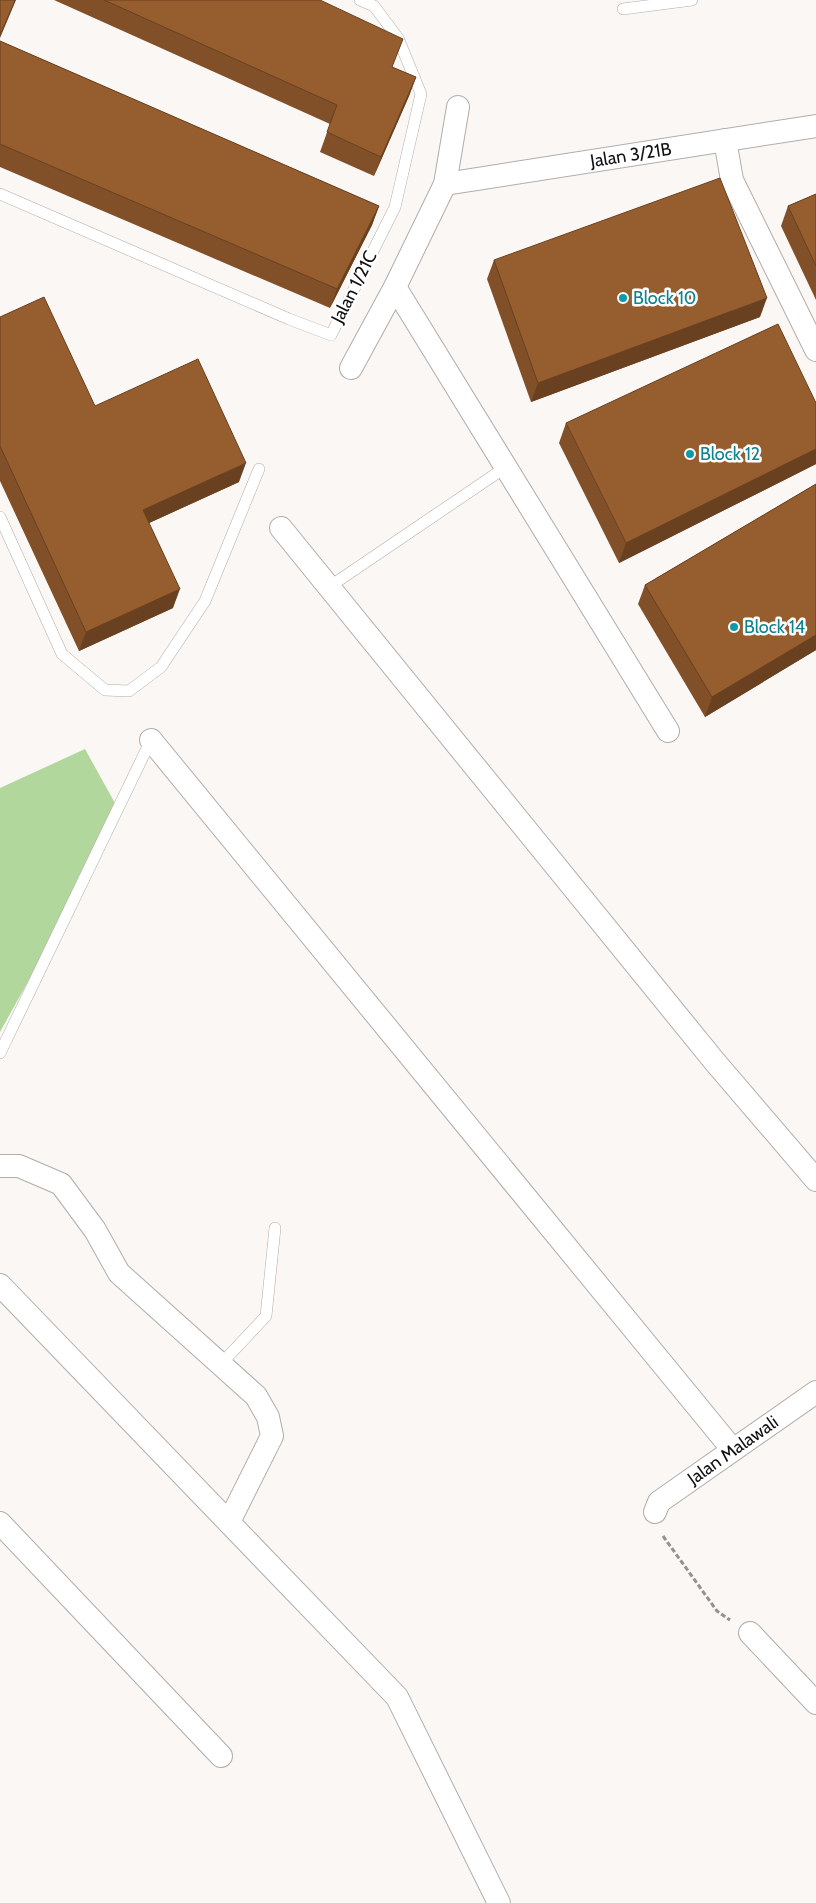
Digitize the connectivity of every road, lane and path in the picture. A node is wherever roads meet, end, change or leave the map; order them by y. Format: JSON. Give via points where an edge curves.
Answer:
{"nodes":[{"id":1,"x":360,"y":0,"type":"edge"},
{"id":2,"x":692,"y":0,"type":"edge"},
{"id":3,"x":623,"y":9,"type":"dead end"},
{"id":4,"x":458,"y":107,"type":"dead end"},
{"id":5,"x":816,"y":126,"type":"edge"},
{"id":6,"x":725,"y":140,"type":"junction"},
{"id":7,"x":445,"y":184,"type":"junction"},
{"id":8,"x":0,"y":194,"type":"edge"},
{"id":9,"x":395,"y":287,"type":"junction"},
{"id":10,"x":816,"y":350,"type":"edge"},
{"id":11,"x":351,"y":368,"type":"dead end"},
{"id":12,"x":506,"y":467,"type":"junction"},
{"id":13,"x":259,"y":468,"type":"dead end"},
{"id":14,"x":0,"y":517,"type":"edge"},
{"id":15,"x":281,"y":528,"type":"dead end"},
{"id":16,"x":329,"y":587,"type":"junction"},
{"id":17,"x":668,"y":731,"type":"dead end"},
{"id":18,"x":152,"y":740,"type":"joint"},
{"id":19,"x":0,"y":1053,"type":"edge"},
{"id":20,"x":0,"y":1166,"type":"edge"},
{"id":21,"x":816,"y":1180,"type":"edge"},
{"id":22,"x":274,"y":1228,"type":"dead end"},
{"id":23,"x":0,"y":1285,"type":"edge"},
{"id":24,"x":221,"y":1364,"type":"junction"},
{"id":25,"x":816,"y":1392,"type":"edge"},
{"id":26,"x":733,"y":1450,"type":"junction"},
{"id":27,"x":655,"y":1512,"type":"joint"},
{"id":28,"x":228,"y":1522,"type":"junction"},
{"id":29,"x":0,"y":1523,"type":"edge"},
{"id":30,"x":750,"y":1632,"type":"joint"},
{"id":31,"x":816,"y":1703,"type":"edge"},
{"id":32,"x":221,"y":1756,"type":"dead end"},
{"id":33,"x":499,"y":1903,"type":"edge"}],
"edges":[{"from":1,"to":8,"type":"lane","name":"Jalan 1/21C","via":[[374,6],[398,38],[421,94],[395,207],[331,335]]},
{"from":2,"to":3,"type":"lane"},
{"from":4,"to":7,"type":"street"},
{"from":5,"to":6,"type":"street","name":"Jalan 3/21B"},
{"from":6,"to":7,"type":"street","name":"Jalan 3/21B"},
{"from":6,"to":10,"type":"street","via":[[732,180]]},
{"from":7,"to":9,"type":"street"},
{"from":9,"to":11,"type":"street"},
{"from":9,"to":12,"type":"street"},
{"from":12,"to":16,"type":"lane"},
{"from":12,"to":17,"type":"street"},
{"from":13,"to":14,"type":"lane","via":[[205,601],[161,667],[129,690],[104,690],[62,654]]},
{"from":15,"to":16,"type":"street"},
{"from":16,"to":21,"type":"street","via":[[715,1062]]},
{"from":18,"to":19,"type":"lane"},
{"from":18,"to":26,"type":"street"},
{"from":20,"to":24,"type":"street","via":[[19,1166],[61,1184],[95,1230],[119,1273]]},
{"from":22,"to":24,"type":"lane","via":[[266,1316]]},
{"from":23,"to":28,"type":"street"},
{"from":24,"to":28,"type":"street","via":[[256,1396],[268,1417],[272,1436]]},
{"from":25,"to":26,"type":"street","name":"Jalan Malawali"},
{"from":26,"to":27,"type":"street","name":"Jalan Malawali","via":[[659,1502]]},
{"from":27,"to":30,"type":"path","via":[[664,1537],[717,1611]]},
{"from":28,"to":33,"type":"street","via":[[397,1697]]},
{"from":29,"to":32,"type":"street"},
{"from":30,"to":31,"type":"street"}]}
